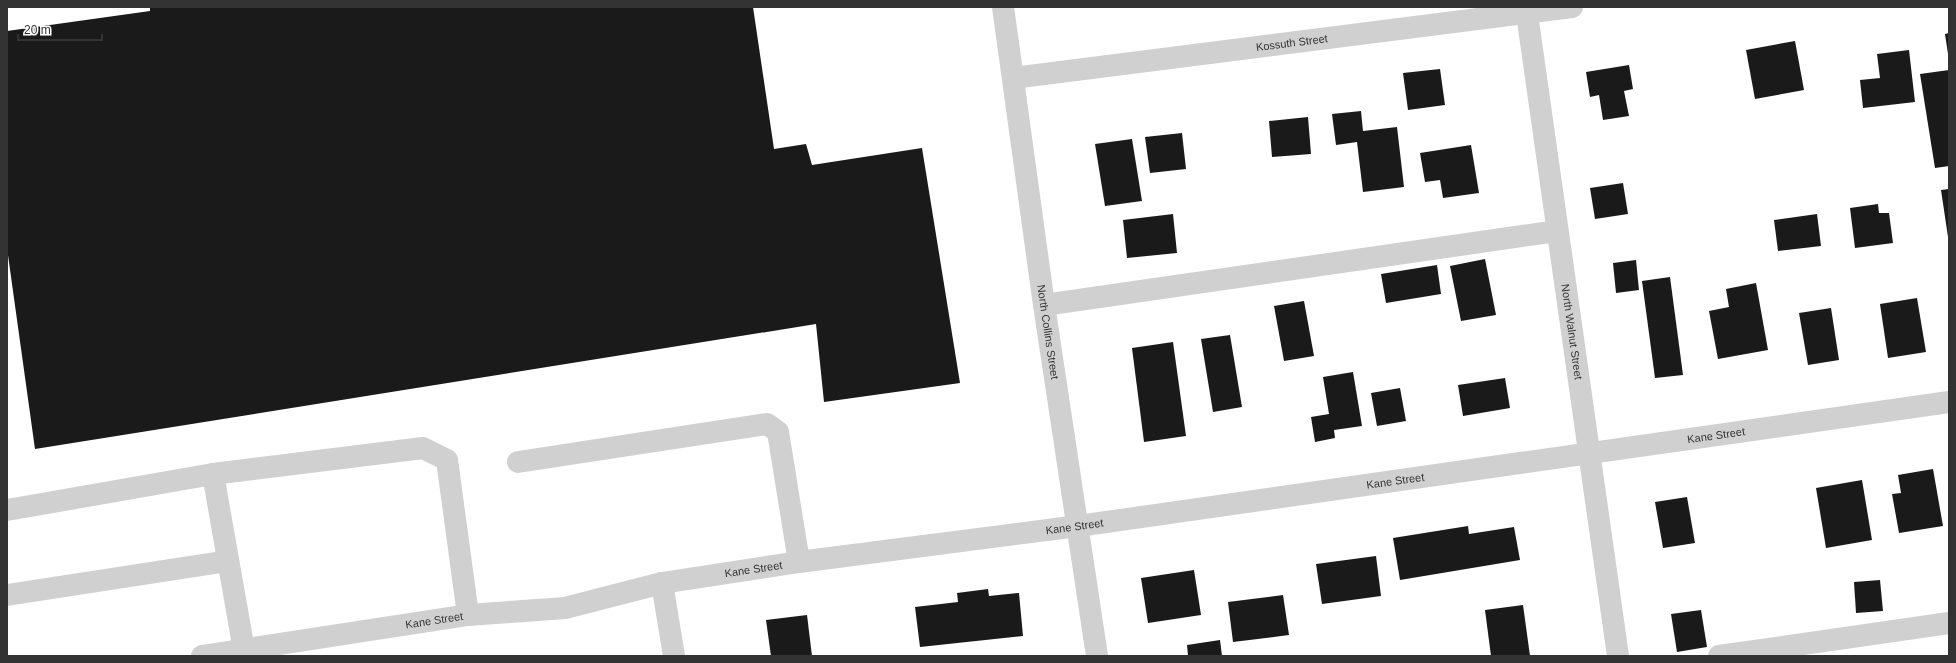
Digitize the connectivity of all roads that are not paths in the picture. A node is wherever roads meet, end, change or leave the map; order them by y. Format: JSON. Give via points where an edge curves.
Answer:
{"nodes":[{"id":1,"x":1003,"y":7,"type":"edge"},
{"id":2,"x":1572,"y":7,"type":"edge"},
{"id":3,"x":1527,"y":10,"type":"edge"},
{"id":4,"x":1012,"y":78,"type":"junction"},
{"id":5,"x":1557,"y":231,"type":"junction"},
{"id":6,"x":1044,"y":305,"type":"junction"},
{"id":7,"x":1949,"y":402,"type":"edge"},
{"id":8,"x":1590,"y":454,"type":"junction"},
{"id":9,"x":518,"y":462,"type":"dead end"},
{"id":10,"x":213,"y":474,"type":"junction"},
{"id":11,"x":7,"y":510,"type":"edge"},
{"id":12,"x":1078,"y":526,"type":"junction"},
{"id":13,"x":228,"y":561,"type":"junction"},
{"id":14,"x":799,"y":562,"type":"junction"},
{"id":15,"x":662,"y":583,"type":"junction"},
{"id":16,"x":7,"y":595,"type":"edge"},
{"id":17,"x":468,"y":615,"type":"junction"},
{"id":18,"x":1949,"y":623,"type":"edge"},
{"id":19,"x":244,"y":652,"type":"edge"},
{"id":20,"x":202,"y":656,"type":"edge"},
{"id":21,"x":674,"y":656,"type":"edge"},
{"id":22,"x":1097,"y":656,"type":"edge"},
{"id":23,"x":1618,"y":656,"type":"edge"},
{"id":24,"x":1719,"y":656,"type":"edge"}],
"edges":[{"from":1,"to":4,"type":"street","name":"North Collins Street"},
{"from":2,"to":3,"type":"street","name":"Kossuth Street"},
{"from":3,"to":4,"type":"street","name":"Kossuth Street"},
{"from":3,"to":5,"type":"street","name":"North Walnut Street"},
{"from":4,"to":6,"type":"street","name":"North Collins Street"},
{"from":5,"to":6,"type":"street"},
{"from":5,"to":8,"type":"street","name":"North Walnut Street"},
{"from":6,"to":12,"type":"street","name":"North Collins Street"},
{"from":7,"to":8,"type":"street","name":"Kane Street"},
{"from":8,"to":12,"type":"street","name":"Kane Street"},
{"from":8,"to":23,"type":"street","name":"North Walnut Street"},
{"from":9,"to":14,"type":"street","via":[[767,424],[778,432]]},
{"from":10,"to":11,"type":"street"},
{"from":10,"to":13,"type":"street"},
{"from":10,"to":17,"type":"street","via":[[423,448],[446,460]]},
{"from":12,"to":14,"type":"street","name":"Kane Street"},
{"from":12,"to":22,"type":"street","name":"North Collins Street"},
{"from":13,"to":16,"type":"street"},
{"from":13,"to":19,"type":"street"},
{"from":14,"to":15,"type":"street","name":"Kane Street"},
{"from":15,"to":17,"type":"street","name":"Kane Street","via":[[565,608]]},
{"from":15,"to":21,"type":"street"},
{"from":17,"to":19,"type":"street","name":"Kane Street"},
{"from":18,"to":24,"type":"street"},
{"from":19,"to":20,"type":"street","name":"Kane Street"}]}
